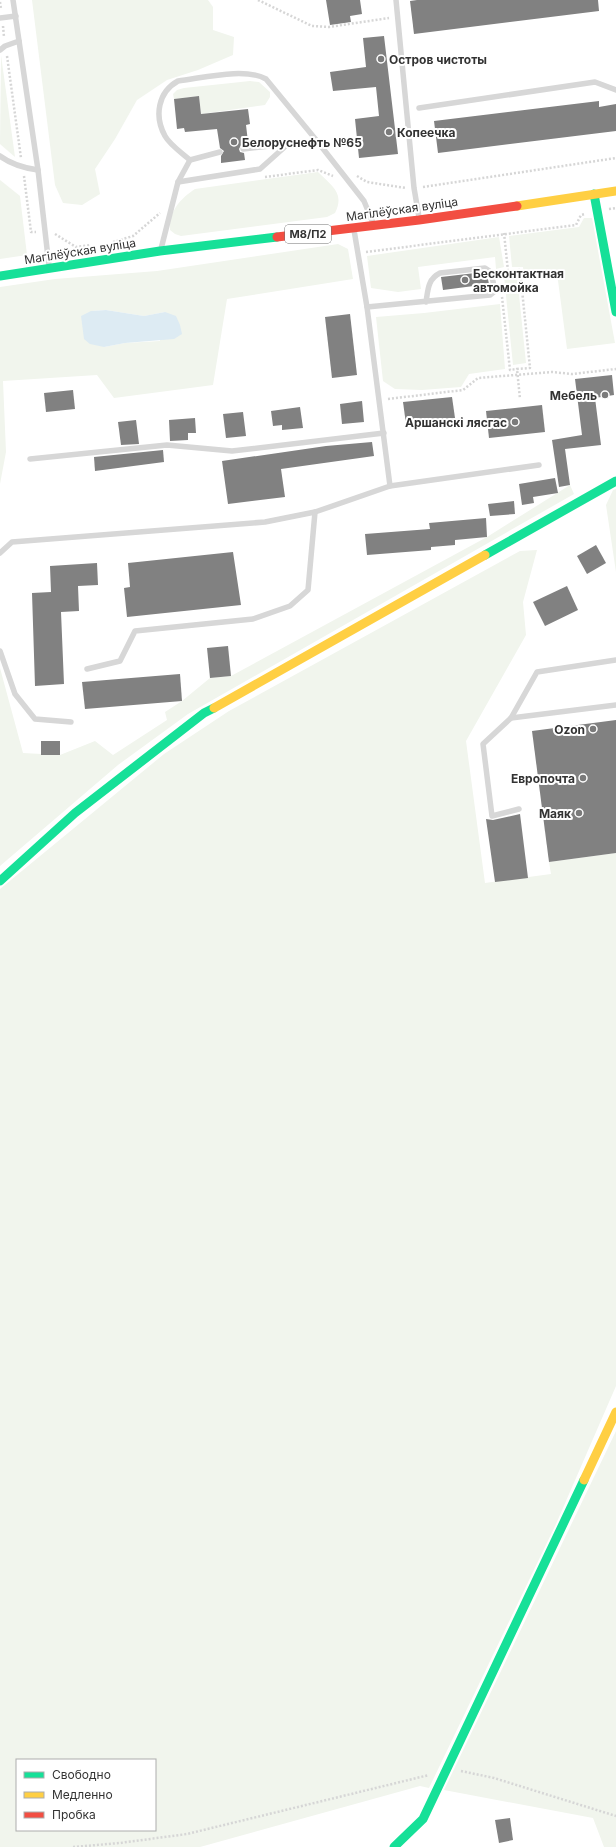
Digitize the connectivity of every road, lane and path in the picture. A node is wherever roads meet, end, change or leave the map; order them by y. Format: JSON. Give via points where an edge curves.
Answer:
{"nodes":[{"id":1,"x":14,"y":0,"type":"edge"},
{"id":2,"x":258,"y":0,"type":"edge"},
{"id":3,"x":396,"y":0,"type":"edge"},
{"id":4,"x":16,"y":16,"type":"junction"},
{"id":5,"x":397,"y":17,"type":"junction"},
{"id":6,"x":0,"y":18,"type":"edge"},
{"id":7,"x":19,"y":41,"type":"junction"},
{"id":8,"x":5,"y":46,"type":"junction"},
{"id":9,"x":0,"y":50,"type":"edge"},
{"id":10,"x":616,"y":90,"type":"edge"},
{"id":11,"x":419,"y":108,"type":"dead end"},
{"id":12,"x":317,"y":141,"type":"junction"},
{"id":13,"x":289,"y":144,"type":"junction"},
{"id":14,"x":243,"y":149,"type":"dead end"},
{"id":15,"x":220,"y":152,"type":"dead end"},
{"id":16,"x":0,"y":156,"type":"edge"},
{"id":17,"x":616,"y":158,"type":"edge"},
{"id":18,"x":190,"y":160,"type":"junction"},
{"id":19,"x":22,"y":168,"type":"junction"},
{"id":20,"x":38,"y":170,"type":"junction"},
{"id":21,"x":345,"y":176,"type":"junction"},
{"id":22,"x":257,"y":178,"type":"dead end"},
{"id":23,"x":178,"y":182,"type":"junction"},
{"id":24,"x":414,"y":188,"type":"junction"},
{"id":25,"x":616,"y":190,"type":"edge"},
{"id":26,"x":594,"y":194,"type":"junction"},
{"id":27,"x":172,"y":206,"type":"junction"},
{"id":28,"x":616,"y":208,"type":"edge"},
{"id":29,"x":598,"y":212,"type":"junction"},
{"id":30,"x":419,"y":220,"type":"junction"},
{"id":31,"x":374,"y":225,"type":"junction"},
{"id":32,"x":353,"y":228,"type":"junction"},
{"id":33,"x":45,"y":232,"type":"junction"},
{"id":34,"x":504,"y":233,"type":"junction"},
{"id":35,"x":109,"y":243,"type":"dead end"},
{"id":36,"x":96,"y":245,"type":"dead end"},
{"id":37,"x":160,"y":251,"type":"junction"},
{"id":38,"x":358,"y":253,"type":"junction"},
{"id":39,"x":49,"y":269,"type":"junction"},
{"id":40,"x":508,"y":271,"type":"junction"},
{"id":41,"x":0,"y":276,"type":"edge"},
{"id":42,"x":500,"y":279,"type":"dead end"},
{"id":43,"x":502,"y":294,"type":"dead end"},
{"id":44,"x":426,"y":302,"type":"junction"},
{"id":45,"x":367,"y":307,"type":"junction"},
{"id":46,"x":616,"y":312,"type":"edge"},
{"id":47,"x":517,"y":369,"type":"junction"},
{"id":48,"x":616,"y":369,"type":"edge"},
{"id":49,"x":518,"y":375,"type":"junction"},
{"id":50,"x":520,"y":399,"type":"dead end"},
{"id":51,"x":378,"y":400,"type":"junction"},
{"id":52,"x":384,"y":433,"type":"junction"},
{"id":53,"x":30,"y":459,"type":"dead end"},
{"id":54,"x":539,"y":465,"type":"dead end"},
{"id":55,"x":616,"y":481,"type":"edge"},
{"id":56,"x":390,"y":486,"type":"junction"},
{"id":57,"x":315,"y":512,"type":"junction"},
{"id":58,"x":0,"y":553,"type":"edge"},
{"id":59,"x":0,"y":651,"type":"edge"},
{"id":60,"x":616,"y":660,"type":"edge"},
{"id":61,"x":87,"y":669,"type":"dead end"},
{"id":62,"x":616,"y":705,"type":"edge"},
{"id":63,"x":511,"y":718,"type":"junction"},
{"id":64,"x":71,"y":722,"type":"dead end"},
{"id":65,"x":519,"y":809,"type":"dead end"},
{"id":66,"x":0,"y":881,"type":"edge"},
{"id":67,"x":616,"y":1412,"type":"edge"},
{"id":68,"x":446,"y":1771,"type":"junction"},
{"id":69,"x":616,"y":1816,"type":"edge"},
{"id":70,"x":73,"y":1847,"type":"edge"},
{"id":71,"x":394,"y":1847,"type":"edge"}],
"edges":[{"from":1,"to":4,"type":"lane"},
{"from":2,"to":5,"type":"path","via":[[312,26],[329,27]]},
{"from":3,"to":5,"type":"lane"},
{"from":4,"to":6,"type":"lane"},
{"from":4,"to":7,"type":"lane"},
{"from":5,"to":24,"type":"lane"},
{"from":7,"to":8,"type":"lane"},
{"from":7,"to":20,"type":"lane"},
{"from":8,"to":9,"type":"lane"},
{"from":8,"to":19,"type":"path"},
{"from":10,"to":11,"type":"lane","via":[[595,82]]},
{"from":12,"to":13,"type":"lane"},
{"from":12,"to":18,"type":"lane","via":[[266,79],[257,74],[178,81],[163,94],[159,106],[159,123],[165,137]]},
{"from":12,"to":21,"type":"lane"},
{"from":13,"to":14,"type":"lane"},
{"from":13,"to":23,"type":"lane","via":[[260,169]]},
{"from":15,"to":18,"type":"lane"},
{"from":16,"to":19,"type":"lane"},
{"from":17,"to":24,"type":"path"},
{"from":18,"to":23,"type":"lane"},
{"from":19,"to":20,"type":"lane"},
{"from":19,"to":33,"type":"path","via":[[31,232]]},
{"from":20,"to":33,"type":"lane"},
{"from":21,"to":22,"type":"path","via":[[338,178],[318,170]]},
{"from":21,"to":24,"type":"path","via":[[355,175],[366,182]]},
{"from":21,"to":31,"type":"lane","via":[[364,201]]},
{"from":23,"to":27,"type":"lane"},
{"from":24,"to":30,"type":"lane"},
{"from":25,"to":26,"type":"street","name":"Магілёўская вуліца","number":"М8/П2"},
{"from":26,"to":29,"type":"street"},
{"from":26,"to":30,"type":"street","name":"Магілёўская вуліца","number":"М8/П2"},
{"from":27,"to":35,"type":"path","via":[[163,210],[133,236]]},
{"from":27,"to":37,"type":"lane"},
{"from":28,"to":29,"type":"path"},
{"from":29,"to":34,"type":"path","via":[[581,215],[576,225]]},
{"from":29,"to":46,"type":"street"},
{"from":30,"to":31,"type":"street","name":"Магілёўская вуліца","number":"М8/П2"},
{"from":31,"to":32,"type":"street","name":"Магілёўская вуліца","number":"М8/П2"},
{"from":32,"to":37,"type":"street","name":"Магілёўская вуліца","number":"М8/П2"},
{"from":32,"to":38,"type":"lane"},
{"from":33,"to":36,"type":"path","via":[[54,233],[76,246]]},
{"from":33,"to":39,"type":"lane"},
{"from":34,"to":38,"type":"path"},
{"from":34,"to":40,"type":"path"},
{"from":37,"to":39,"type":"street","name":"Магілёўская вуліца","number":"М8/П2"},
{"from":38,"to":45,"type":"lane"},
{"from":39,"to":41,"type":"street","name":"Магілёўская вуліца","number":"М8/П2"},
{"from":40,"to":42,"type":"path","via":[[499,272]]},
{"from":40,"to":47,"type":"path","via":[[520,270],[530,368]]},
{"from":43,"to":47,"type":"path","via":[[510,370]]},
{"from":44,"to":44,"type":"lane","via":[[490,295],[494,291],[491,272],[485,268],[440,273],[430,282]]},
{"from":44,"to":45,"type":"lane"},
{"from":45,"to":51,"type":"lane"},
{"from":47,"to":49,"type":"path"},
{"from":48,"to":49,"type":"path","via":[[572,374],[552,372]]},
{"from":49,"to":50,"type":"path"},
{"from":49,"to":51,"type":"path","via":[[478,378],[463,390]]},
{"from":51,"to":52,"type":"lane"},
{"from":52,"to":53,"type":"lane","via":[[232,451],[167,445]]},
{"from":52,"to":56,"type":"lane"},
{"from":54,"to":56,"type":"lane"},
{"from":55,"to":66,"type":"street","via":[[204,713],[75,813]]},
{"from":56,"to":57,"type":"lane"},
{"from":57,"to":58,"type":"lane","via":[[265,522],[12,542]]},
{"from":57,"to":61,"type":"lane","via":[[308,590],[290,606],[253,619],[135,630],[120,661]]},
{"from":59,"to":64,"type":"lane","via":[[15,694],[35,719]]},
{"from":60,"to":63,"type":"lane","via":[[537,672]]},
{"from":62,"to":63,"type":"lane"},
{"from":63,"to":65,"type":"lane","via":[[483,744],[492,816]]},
{"from":67,"to":68,"type":"street"},
{"from":68,"to":69,"type":"path","via":[[465,1770]]},
{"from":68,"to":70,"type":"path","via":[[186,1834]]},
{"from":68,"to":71,"type":"street","via":[[423,1820]]}]}
